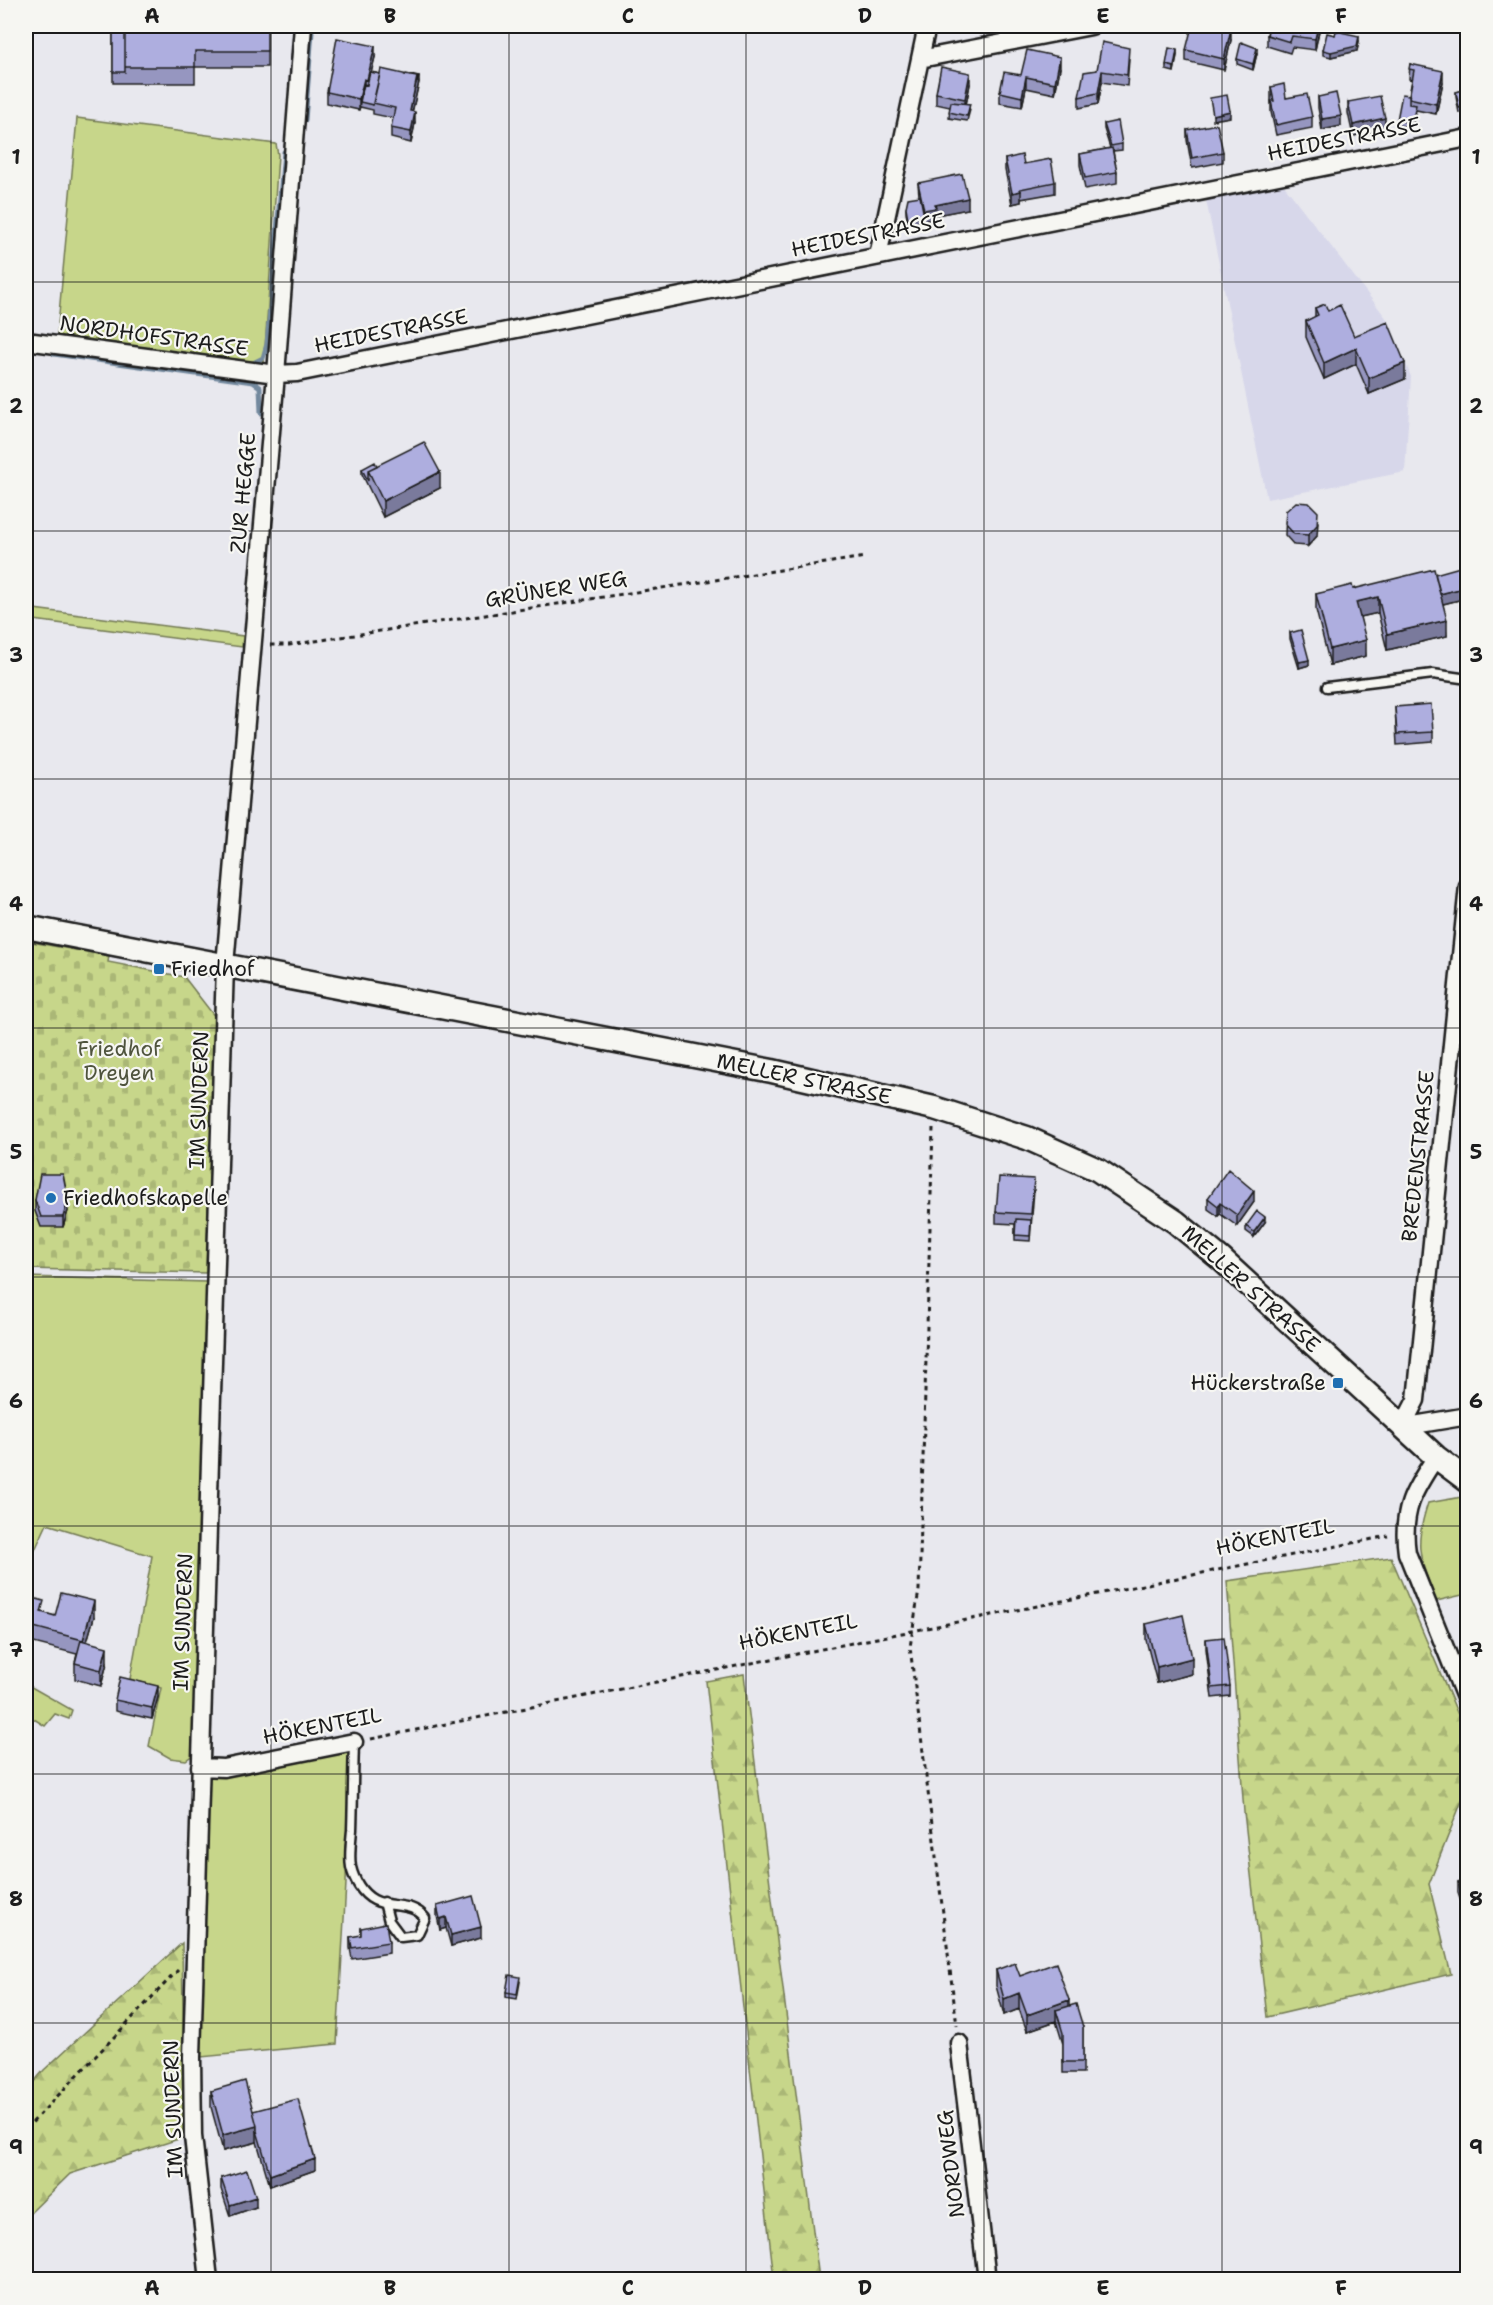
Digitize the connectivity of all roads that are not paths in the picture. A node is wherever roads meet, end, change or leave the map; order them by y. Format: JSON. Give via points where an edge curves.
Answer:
{"nodes":[{"id":1,"x":303,"y":26,"type":"edge"},
{"id":2,"x":927,"y":26,"type":"edge"},
{"id":3,"x":1091,"y":26,"type":"edge"},
{"id":4,"x":921,"y":59,"type":"junction"},
{"id":5,"x":1467,"y":138,"type":"edge"},
{"id":6,"x":879,"y":256,"type":"junction"},
{"id":7,"x":26,"y":341,"type":"edge"},
{"id":8,"x":276,"y":374,"type":"junction"},
{"id":9,"x":1467,"y":679,"type":"edge"},
{"id":10,"x":1327,"y":687,"type":"dead end"},
{"id":11,"x":1467,"y":886,"type":"edge"},
{"id":12,"x":26,"y":927,"type":"edge"},
{"id":13,"x":225,"y":965,"type":"junction"},
{"id":14,"x":1467,"y":1416,"type":"edge"},
{"id":15,"x":1402,"y":1427,"type":"junction"},
{"id":16,"x":1436,"y":1457,"type":"junction"},
{"id":17,"x":1467,"y":1481,"type":"edge"},
{"id":18,"x":1467,"y":1705,"type":"edge"},
{"id":19,"x":354,"y":1742,"type":"joint"},
{"id":20,"x":200,"y":1767,"type":"junction"},
{"id":21,"x":384,"y":1902,"type":"junction"},
{"id":22,"x":959,"y":2043,"type":"road end"},
{"id":23,"x":209,"y":2280,"type":"edge"},
{"id":24,"x":987,"y":2280,"type":"edge"}],
"edges":[{"from":1,"to":8,"type":"street","name":"ZUR HEGGE"},
{"from":2,"to":4,"type":"street"},
{"from":3,"to":4,"type":"street"},
{"from":4,"to":6,"type":"street"},
{"from":5,"to":6,"type":"street","name":"HEIDESTRASSE"},
{"from":6,"to":8,"type":"street","name":"HEIDESTRASSE","via":[[466,340]]},
{"from":7,"to":8,"type":"street","name":"NORDHOFSTRASSE"},
{"from":8,"to":13,"type":"street","name":"ZUR HEGGE"},
{"from":9,"to":10,"type":"lane","via":[[1433,674]]},
{"from":11,"to":15,"type":"street","name":"BREDENSTRASSE","via":[[1416,1400]]},
{"from":12,"to":13,"type":"main road","name":"MELLER STRASSE"},
{"from":13,"to":15,"type":"main road","name":"MELLER STRASSE","via":[[772,1071],[934,1108],[1027,1138],[1098,1170],[1176,1222]]},
{"from":13,"to":20,"type":"street","name":"IM SUNDERN"},
{"from":14,"to":15,"type":"street"},
{"from":15,"to":16,"type":"main road","name":"MELLER STRASSE"},
{"from":16,"to":17,"type":"main road","name":"MELLER STRASSE"},
{"from":16,"to":18,"type":"street","via":[[1406,1509],[1404,1531],[1407,1553]]},
{"from":19,"to":20,"type":"street","name":"HÖKENTEIL","via":[[224,1768]]},
{"from":19,"to":21,"type":"lane","via":[[351,1866],[359,1887],[375,1901]]},
{"from":20,"to":23,"type":"street","name":"IM SUNDERN","via":[[193,2136]]},
{"from":21,"to":21,"type":"lane","via":[[421,1913],[425,1918],[417,1935],[401,1937],[389,1921]]},
{"from":22,"to":24,"type":"street","name":"NORDWEG"}]}
